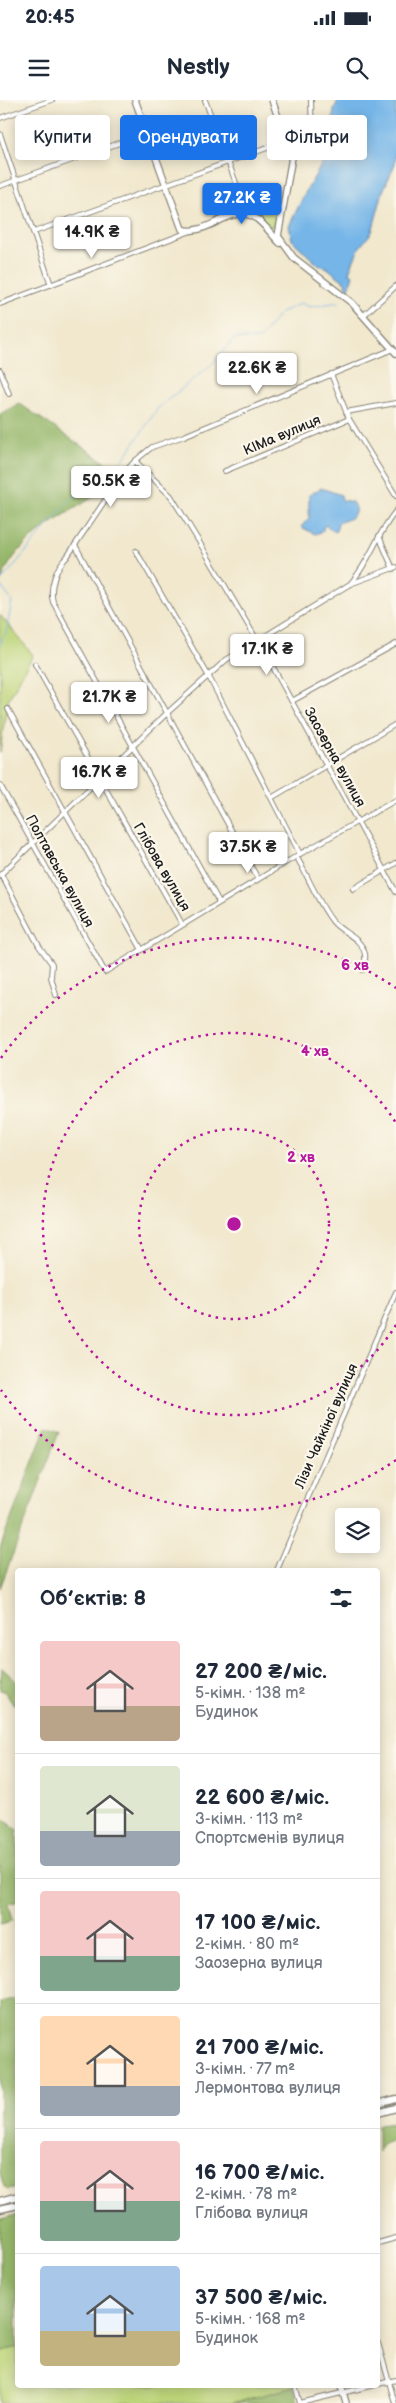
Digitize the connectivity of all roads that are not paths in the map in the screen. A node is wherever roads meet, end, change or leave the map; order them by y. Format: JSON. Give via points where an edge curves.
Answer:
{"nodes":[{"id":1,"x":52,"y":100,"type":"edge"},
{"id":2,"x":135,"y":100,"type":"edge"},
{"id":3,"x":205,"y":100,"type":"edge"},
{"id":4,"x":272,"y":100,"type":"edge"},
{"id":5,"x":311,"y":100,"type":"edge"},
{"id":6,"x":140,"y":115,"type":"edge"},
{"id":7,"x":278,"y":115,"type":"edge"},
{"id":8,"x":311,"y":115,"type":"edge"},
{"id":9,"x":0,"y":118,"type":"edge"},
{"id":10,"x":0,"y":134,"type":"edge"},
{"id":11,"x":120,"y":143,"type":"edge"},
{"id":12,"x":267,"y":148,"type":"edge"},
{"id":13,"x":156,"y":160,"type":"edge"},
{"id":14,"x":292,"y":160,"type":"edge"},
{"id":15,"x":228,"y":163,"type":"junction"},
{"id":16,"x":16,"y":180,"type":"junction"},
{"id":17,"x":0,"y":186,"type":"edge"},
{"id":18,"x":165,"y":186,"type":"junction"},
{"id":19,"x":248,"y":215,"type":"junction"},
{"id":20,"x":190,"y":231,"type":"junction"},
{"id":21,"x":34,"y":232,"type":"junction"},
{"id":22,"x":286,"y":250,"type":"junction"},
{"id":23,"x":51,"y":285,"type":"junction"},
{"id":24,"x":396,"y":286,"type":"edge"},
{"id":25,"x":0,"y":304,"type":"edge"},
{"id":26,"x":364,"y":315,"type":"junction"},
{"id":27,"x":394,"y":351,"type":"edge"},
{"id":28,"x":0,"y":370,"type":"edge"},
{"id":29,"x":332,"y":374,"type":"junction"},
{"id":30,"x":9,"y":394,"type":"dead end"},
{"id":31,"x":396,"y":403,"type":"edge"},
{"id":32,"x":346,"y":412,"type":"junction"},
{"id":33,"x":349,"y":419,"type":"junction"},
{"id":34,"x":135,"y":461,"type":"junction"},
{"id":35,"x":225,"y":471,"type":"dead end"},
{"id":36,"x":396,"y":496,"type":"edge"},
{"id":37,"x":396,"y":511,"type":"edge"},
{"id":38,"x":379,"y":536,"type":"junction"},
{"id":39,"x":75,"y":545,"type":"junction"},
{"id":40,"x":136,"y":551,"type":"dead end"},
{"id":41,"x":360,"y":573,"type":"junction"},
{"id":42,"x":365,"y":580,"type":"junction"},
{"id":43,"x":350,"y":584,"type":"junction"},
{"id":44,"x":257,"y":639,"type":"junction"},
{"id":45,"x":396,"y":644,"type":"edge"},
{"id":46,"x":35,"y":664,"type":"dead end"},
{"id":47,"x":208,"y":675,"type":"junction"},
{"id":48,"x":292,"y":701,"type":"junction"},
{"id":49,"x":8,"y":710,"type":"dead end"},
{"id":50,"x":166,"y":714,"type":"junction"},
{"id":51,"x":396,"y":724,"type":"edge"},
{"id":52,"x":132,"y":747,"type":"junction"},
{"id":53,"x":326,"y":764,"type":"junction"},
{"id":54,"x":98,"y":779,"type":"junction"},
{"id":55,"x":0,"y":785,"type":"edge"},
{"id":56,"x":273,"y":797,"type":"junction"},
{"id":57,"x":396,"y":800,"type":"edge"},
{"id":58,"x":66,"y":812,"type":"junction"},
{"id":59,"x":357,"y":821,"type":"junction"},
{"id":60,"x":32,"y":844,"type":"junction"},
{"id":61,"x":298,"y":855,"type":"junction"},
{"id":62,"x":396,"y":863,"type":"edge"},
{"id":63,"x":384,"y":870,"type":"junction"},
{"id":64,"x":1,"y":874,"type":"edge"},
{"id":65,"x":258,"y":879,"type":"junction"},
{"id":66,"x":353,"y":889,"type":"dead end"},
{"id":67,"x":396,"y":892,"type":"edge"},
{"id":68,"x":219,"y":902,"type":"junction"},
{"id":69,"x":182,"y":924,"type":"junction"},
{"id":70,"x":142,"y":950,"type":"junction"},
{"id":71,"x":363,"y":970,"type":"dead end"},
{"id":72,"x":56,"y":994,"type":"dead end"},
{"id":73,"x":396,"y":1292,"type":"edge"},
{"id":74,"x":278,"y":1568,"type":"edge"},
{"id":75,"x":396,"y":2099,"type":"edge"},
{"id":76,"x":380,"y":2103,"type":"edge"},
{"id":77,"x":396,"y":2108,"type":"edge"},
{"id":78,"x":380,"y":2112,"type":"edge"},
{"id":79,"x":15,"y":2196,"type":"edge"},
{"id":80,"x":0,"y":2199,"type":"edge"},
{"id":81,"x":15,"y":2206,"type":"edge"},
{"id":82,"x":2,"y":2209,"type":"edge"},
{"id":83,"x":396,"y":2239,"type":"edge"},
{"id":84,"x":380,"y":2243,"type":"edge"},
{"id":85,"x":380,"y":2350,"type":"edge"},
{"id":86,"x":396,"y":2380,"type":"edge"},
{"id":87,"x":389,"y":2382,"type":"junction"},
{"id":88,"x":380,"y":2384,"type":"edge"},
{"id":89,"x":295,"y":2388,"type":"edge"},
{"id":90,"x":342,"y":2388,"type":"edge"},
{"id":91,"x":364,"y":2388,"type":"edge"},
{"id":92,"x":343,"y":2393,"type":"junction"},
{"id":93,"x":300,"y":2403,"type":"edge"},
{"id":94,"x":346,"y":2403,"type":"edge"},
{"id":95,"x":395,"y":2403,"type":"edge"}],
"edges":[{"from":1,"to":9,"type":"street"},
{"from":2,"to":6,"type":"main road"},
{"from":3,"to":15,"type":"street"},
{"from":4,"to":7,"type":"main road"},
{"from":5,"to":8,"type":"street"},
{"from":10,"to":16,"type":"street"},
{"from":11,"to":16,"type":"street"},
{"from":12,"to":15,"type":"street"},
{"from":13,"to":18,"type":"main road"},
{"from":14,"to":22,"type":"main road","via":[[278,226],[278,236]]},
{"from":15,"to":18,"type":"street"},
{"from":15,"to":19,"type":"street"},
{"from":16,"to":17,"type":"street"},
{"from":16,"to":21,"type":"street"},
{"from":18,"to":20,"type":"main road","via":[[180,226]]},
{"from":18,"to":21,"type":"street"},
{"from":19,"to":20,"type":"main road","via":[[238,215]]},
{"from":19,"to":22,"type":"main road","via":[[255,218]]},
{"from":20,"to":23,"type":"street"},
{"from":21,"to":23,"type":"street"},
{"from":22,"to":26,"type":"main road"},
{"from":23,"to":25,"type":"street"},
{"from":24,"to":26,"type":"street"},
{"from":26,"to":27,"type":"main road"},
{"from":27,"to":29,"type":"street"},
{"from":28,"to":30,"type":"street"},
{"from":29,"to":32,"type":"street"},
{"from":29,"to":34,"type":"street","via":[[152,447]]},
{"from":31,"to":32,"type":"street"},
{"from":32,"to":33,"type":"street"},
{"from":33,"to":35,"type":"street","name":"КІМа вулиця"},
{"from":33,"to":36,"type":"street"},
{"from":34,"to":39,"type":"street"},
{"from":34,"to":44,"type":"street","name":"Заозерна вулиця","via":[[171,496]]},
{"from":37,"to":38,"type":"street"},
{"from":38,"to":41,"type":"street"},
{"from":38,"to":42,"type":"street","via":[[393,569],[396,568]]},
{"from":39,"to":50,"type":"street"},
{"from":39,"to":52,"type":"street","via":[[57,568],[53,602]]},
{"from":40,"to":47,"type":"street"},
{"from":41,"to":42,"type":"street"},
{"from":41,"to":43,"type":"street"},
{"from":42,"to":43,"type":"street"},
{"from":43,"to":44,"type":"street"},
{"from":44,"to":47,"type":"street"},
{"from":44,"to":48,"type":"street","name":"Заозерна вулиця"},
{"from":45,"to":48,"type":"street"},
{"from":46,"to":54,"type":"street","name":"Глібова вулиця"},
{"from":47,"to":50,"type":"street"},
{"from":47,"to":56,"type":"street"},
{"from":48,"to":53,"type":"street","name":"Заозерна вулиця"},
{"from":49,"to":58,"type":"street"},
{"from":50,"to":52,"type":"street"},
{"from":50,"to":65,"type":"street"},
{"from":51,"to":53,"type":"street"},
{"from":52,"to":54,"type":"street"},
{"from":52,"to":68,"type":"street"},
{"from":53,"to":56,"type":"street"},
{"from":53,"to":59,"type":"street","name":"Заозерна вулиця"},
{"from":54,"to":58,"type":"street"},
{"from":54,"to":69,"type":"street","name":"Глібова вулиця"},
{"from":55,"to":60,"type":"street","name":"Полтавська вулиця"},
{"from":56,"to":61,"type":"street"},
{"from":57,"to":59,"type":"street"},
{"from":58,"to":60,"type":"street"},
{"from":58,"to":70,"type":"street"},
{"from":59,"to":61,"type":"street"},
{"from":59,"to":63,"type":"street","name":"Заозерна вулиця"},
{"from":60,"to":64,"type":"street"},
{"from":60,"to":70,"type":"street","name":"Полтавська вулиця","via":[[105,972]]},
{"from":61,"to":65,"type":"street"},
{"from":61,"to":71,"type":"street","via":[[320,903],[334,924],[346,930],[360,944],[366,955]]},
{"from":62,"to":63,"type":"street"},
{"from":63,"to":66,"type":"street"},
{"from":63,"to":67,"type":"street","name":"Заозерна вулиця"},
{"from":64,"to":72,"type":"street","via":[[52,964],[51,977]]},
{"from":65,"to":68,"type":"street"},
{"from":68,"to":69,"type":"street"},
{"from":69,"to":70,"type":"street"},
{"from":73,"to":74,"type":"street","name":"Лізи Чайкіної вулиця"},
{"from":75,"to":76,"type":"main road"},
{"from":77,"to":78,"type":"main road"},
{"from":79,"to":80,"type":"main road"},
{"from":80,"to":82,"type":"street"},
{"from":81,"to":82,"type":"main road"},
{"from":83,"to":84,"type":"street"},
{"from":85,"to":87,"type":"street"},
{"from":86,"to":87,"type":"street"},
{"from":87,"to":88,"type":"street"},
{"from":87,"to":95,"type":"street"},
{"from":89,"to":93,"type":"street"},
{"from":90,"to":92,"type":"main road"},
{"from":91,"to":92,"type":"street"},
{"from":92,"to":93,"type":"street"},
{"from":92,"to":94,"type":"main road"}]}
